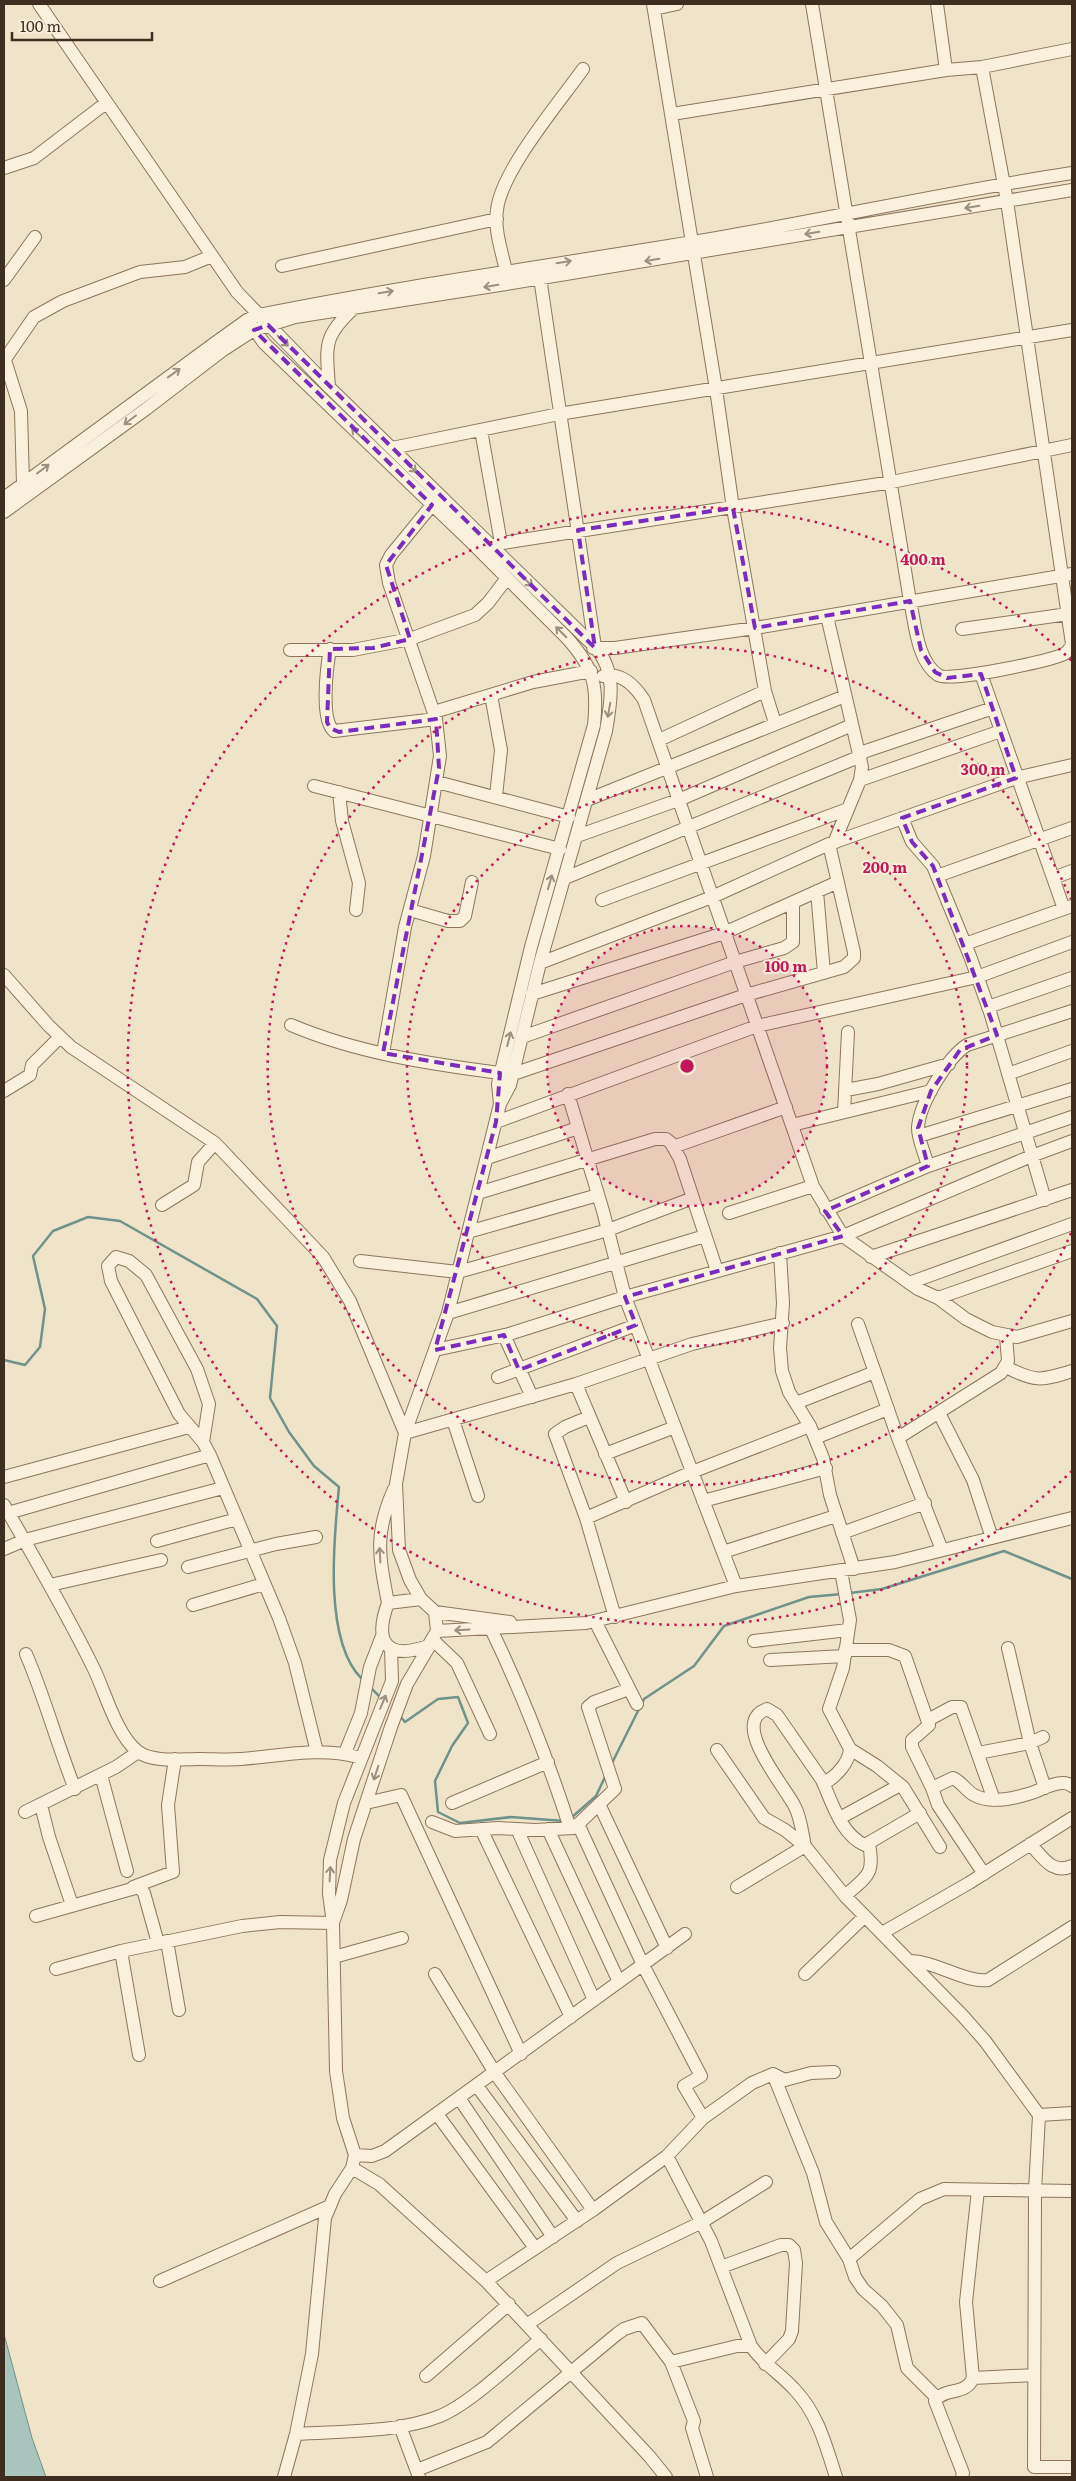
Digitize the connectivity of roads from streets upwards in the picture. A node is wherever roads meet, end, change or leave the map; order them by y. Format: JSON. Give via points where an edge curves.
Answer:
{"nodes":[{"id":1,"x":39,"y":4,"type":"edge"},
{"id":2,"x":677,"y":4,"type":"edge"},
{"id":3,"x":812,"y":4,"type":"edge"},
{"id":4,"x":937,"y":4,"type":"edge"},
{"id":5,"x":654,"y":7,"type":"edge"},
{"id":6,"x":1072,"y":49,"type":"edge"},
{"id":7,"x":982,"y":66,"type":"junction"},
{"id":8,"x":583,"y":70,"type":"dead end"},
{"id":9,"x":946,"y":70,"type":"junction"},
{"id":10,"x":827,"y":89,"type":"junction"},
{"id":11,"x":106,"y":103,"type":"junction"},
{"id":12,"x":672,"y":114,"type":"junction"},
{"id":13,"x":4,"y":168,"type":"edge"},
{"id":14,"x":1072,"y":173,"type":"edge"},
{"id":15,"x":1004,"y":183,"type":"junction"},
{"id":16,"x":1072,"y":190,"type":"edge"},
{"id":17,"x":1007,"y":201,"type":"junction"},
{"id":18,"x":845,"y":214,"type":"junction"},
{"id":19,"x":497,"y":219,"type":"junction"},
{"id":20,"x":848,"y":227,"type":"junction"},
{"id":21,"x":35,"y":237,"type":"dead end"},
{"id":22,"x":694,"y":248,"type":"junction"},
{"id":23,"x":212,"y":256,"type":"junction"},
{"id":24,"x":539,"y":265,"type":"junction"},
{"id":25,"x":282,"y":266,"type":"dead end"},
{"id":26,"x":506,"y":271,"type":"junction"},
{"id":27,"x":540,"y":278,"type":"junction"},
{"id":28,"x":4,"y":280,"type":"edge"},
{"id":29,"x":355,"y":307,"type":"junction"},
{"id":30,"x":254,"y":322,"type":"junction"},
{"id":31,"x":268,"y":325,"type":"junction"},
{"id":32,"x":1072,"y":330,"type":"edge"},
{"id":33,"x":1027,"y":337,"type":"junction"},
{"id":34,"x":4,"y":358,"type":"edge"},
{"id":35,"x":872,"y":362,"type":"junction"},
{"id":36,"x":329,"y":387,"type":"junction"},
{"id":37,"x":716,"y":389,"type":"junction"},
{"id":38,"x":559,"y":414,"type":"junction"},
{"id":39,"x":481,"y":430,"type":"junction"},
{"id":40,"x":1072,"y":445,"type":"edge"},
{"id":41,"x":392,"y":448,"type":"junction"},
{"id":42,"x":1044,"y":450,"type":"junction"},
{"id":43,"x":892,"y":482,"type":"junction"},
{"id":44,"x":20,"y":491,"type":"junction"},
{"id":45,"x":4,"y":498,"type":"edge"},
{"id":46,"x":432,"y":505,"type":"junction"},
{"id":47,"x":733,"y":508,"type":"junction"},
{"id":48,"x":4,"y":512,"type":"edge"},
{"id":49,"x":578,"y":530,"type":"junction"},
{"id":50,"x":496,"y":544,"type":"junction"},
{"id":51,"x":1067,"y":575,"type":"edge"},
{"id":52,"x":507,"y":578,"type":"junction"},
{"id":53,"x":910,"y":601,"type":"junction"},
{"id":54,"x":1068,"y":614,"type":"junction"},
{"id":55,"x":827,"y":616,"type":"junction"},
{"id":56,"x":755,"y":628,"type":"junction"},
{"id":57,"x":962,"y":629,"type":"dead end"},
{"id":58,"x":410,"y":639,"type":"junction"},
{"id":59,"x":595,"y":647,"type":"junction"},
{"id":60,"x":330,"y":649,"type":"junction"},
{"id":61,"x":290,"y":650,"type":"dead end"},
{"id":62,"x":582,"y":655,"type":"junction"},
{"id":63,"x":592,"y":674,"type":"junction"},
{"id":64,"x":610,"y":674,"type":"junction"},
{"id":65,"x":981,"y":674,"type":"junction"},
{"id":66,"x":765,"y":691,"type":"junction"},
{"id":67,"x":491,"y":695,"type":"junction"},
{"id":68,"x":845,"y":696,"type":"junction"},
{"id":69,"x":993,"y":708,"type":"junction"},
{"id":70,"x":435,"y":716,"type":"junction"},
{"id":71,"x":775,"y":723,"type":"junction"},
{"id":72,"x":852,"y":725,"type":"junction"},
{"id":73,"x":1001,"y":731,"type":"junction"},
{"id":74,"x":659,"y":740,"type":"junction"},
{"id":75,"x":860,"y":755,"type":"junction"},
{"id":76,"x":1072,"y":765,"type":"edge"},
{"id":77,"x":669,"y":768,"type":"junction"},
{"id":78,"x":1016,"y":778,"type":"junction"},
{"id":79,"x":860,"y":780,"type":"junction"},
{"id":80,"x":437,"y":782,"type":"junction"},
{"id":81,"x":314,"y":786,"type":"dead end"},
{"id":82,"x":339,"y":792,"type":"junction"},
{"id":83,"x":496,"y":796,"type":"junction"},
{"id":84,"x":680,"y":799,"type":"junction"},
{"id":85,"x":587,"y":800,"type":"junction"},
{"id":86,"x":848,"y":809,"type":"junction"},
{"id":87,"x":431,"y":815,"type":"junction"},
{"id":88,"x":569,"y":817,"type":"junction"},
{"id":89,"x":902,"y":818,"type":"junction"},
{"id":90,"x":689,"y":826,"type":"junction"},
{"id":91,"x":1072,"y":828,"type":"edge"},
{"id":92,"x":577,"y":836,"type":"junction"},
{"id":93,"x":1039,"y":840,"type":"junction"},
{"id":94,"x":832,"y":843,"type":"junction"},
{"id":95,"x":560,"y":849,"type":"junction"},
{"id":96,"x":701,"y":863,"type":"junction"},
{"id":97,"x":1072,"y":870,"type":"edge"},
{"id":98,"x":937,"y":876,"type":"junction"},
{"id":99,"x":565,"y":878,"type":"junction"},
{"id":100,"x":1052,"y":878,"type":"junction"},
{"id":101,"x":472,"y":882,"type":"dead end"},
{"id":102,"x":838,"y":882,"type":"junction"},
{"id":103,"x":817,"y":891,"type":"junction"},
{"id":104,"x":712,"y":897,"type":"junction"},
{"id":105,"x":602,"y":900,"type":"dead end"},
{"id":106,"x":793,"y":902,"type":"junction"},
{"id":107,"x":1068,"y":908,"type":"edge"},
{"id":108,"x":356,"y":910,"type":"dead end"},
{"id":109,"x":410,"y":910,"type":"junction"},
{"id":110,"x":724,"y":933,"type":"junction"},
{"id":111,"x":1072,"y":942,"type":"edge"},
{"id":112,"x":965,"y":944,"type":"junction"},
{"id":113,"x":735,"y":962,"type":"junction"},
{"id":114,"x":540,"y":963,"type":"junction"},
{"id":115,"x":824,"y":974,"type":"junction"},
{"id":116,"x":978,"y":977,"type":"junction"},
{"id":117,"x":1072,"y":978,"type":"edge"},
{"id":118,"x":6,"y":983,"type":"edge"},
{"id":119,"x":532,"y":994,"type":"junction"},
{"id":120,"x":746,"y":995,"type":"junction"},
{"id":121,"x":988,"y":1008,"type":"junction"},
{"id":122,"x":1072,"y":1011,"type":"edge"},
{"id":123,"x":291,"y":1025,"type":"dead end"},
{"id":124,"x":758,"y":1026,"type":"junction"},
{"id":125,"x":848,"y":1032,"type":"dead end"},
{"id":126,"x":997,"y":1035,"type":"junction"},
{"id":127,"x":522,"y":1037,"type":"junction"},
{"id":128,"x":60,"y":1038,"type":"junction"},
{"id":129,"x":1072,"y":1051,"type":"edge"},
{"id":130,"x":383,"y":1053,"type":"junction"},
{"id":131,"x":949,"y":1064,"type":"junction"},
{"id":132,"x":507,"y":1074,"type":"junction"},
{"id":133,"x":1008,"y":1074,"type":"junction"},
{"id":134,"x":1072,"y":1089,"type":"edge"},
{"id":135,"x":846,"y":1090,"type":"junction"},
{"id":136,"x":4,"y":1091,"type":"edge"},
{"id":137,"x":931,"y":1091,"type":"junction"},
{"id":138,"x":568,"y":1094,"type":"junction"},
{"id":139,"x":786,"y":1107,"type":"junction"},
{"id":140,"x":1018,"y":1107,"type":"junction"},
{"id":141,"x":844,"y":1112,"type":"junction"},
{"id":142,"x":1072,"y":1116,"type":"edge"},
{"id":143,"x":496,"y":1122,"type":"junction"},
{"id":144,"x":792,"y":1125,"type":"junction"},
{"id":145,"x":578,"y":1128,"type":"junction"},
{"id":146,"x":1026,"y":1133,"type":"junction"},
{"id":147,"x":919,"y":1136,"type":"junction"},
{"id":148,"x":1072,"y":1141,"type":"edge"},
{"id":149,"x":215,"y":1143,"type":"junction"},
{"id":150,"x":673,"y":1147,"type":"junction"},
{"id":151,"x":1032,"y":1156,"type":"junction"},
{"id":152,"x":487,"y":1158,"type":"junction"},
{"id":153,"x":588,"y":1160,"type":"junction"},
{"id":154,"x":928,"y":1166,"type":"junction"},
{"id":155,"x":813,"y":1186,"type":"junction"},
{"id":156,"x":1072,"y":1190,"type":"edge"},
{"id":157,"x":478,"y":1193,"type":"junction"},
{"id":158,"x":598,"y":1195,"type":"junction"},
{"id":159,"x":693,"y":1198,"type":"junction"},
{"id":160,"x":1045,"y":1200,"type":"junction"},
{"id":161,"x":162,"y":1205,"type":"dead end"},
{"id":162,"x":826,"y":1210,"type":"junction"},
{"id":163,"x":729,"y":1213,"type":"dead end"},
{"id":164,"x":1072,"y":1224,"type":"edge"},
{"id":165,"x":608,"y":1230,"type":"junction"},
{"id":166,"x":468,"y":1232,"type":"junction"},
{"id":167,"x":705,"y":1236,"type":"junction"},
{"id":168,"x":843,"y":1236,"type":"junction"},
{"id":169,"x":1072,"y":1251,"type":"edge"},
{"id":170,"x":780,"y":1253,"type":"junction"},
{"id":171,"x":872,"y":1257,"type":"junction"},
{"id":172,"x":360,"y":1261,"type":"dead end"},
{"id":173,"x":616,"y":1262,"type":"junction"},
{"id":174,"x":717,"y":1271,"type":"junction"},
{"id":175,"x":458,"y":1272,"type":"junction"},
{"id":176,"x":909,"y":1282,"type":"junction"},
{"id":177,"x":625,"y":1297,"type":"junction"},
{"id":178,"x":938,"y":1298,"type":"junction"},
{"id":179,"x":448,"y":1313,"type":"junction"},
{"id":180,"x":1072,"y":1320,"type":"edge"},
{"id":181,"x":782,"y":1323,"type":"junction"},
{"id":182,"x":858,"y":1324,"type":"dead end"},
{"id":183,"x":636,"y":1325,"type":"junction"},
{"id":184,"x":504,"y":1335,"type":"junction"},
{"id":185,"x":1006,"y":1336,"type":"junction"},
{"id":186,"x":435,"y":1350,"type":"junction"},
{"id":187,"x":649,"y":1359,"type":"junction"},
{"id":188,"x":1006,"y":1367,"type":"junction"},
{"id":189,"x":519,"y":1370,"type":"junction"},
{"id":190,"x":1072,"y":1371,"type":"edge"},
{"id":191,"x":875,"y":1372,"type":"junction"},
{"id":192,"x":498,"y":1377,"type":"dead end"},
{"id":193,"x":576,"y":1384,"type":"junction"},
{"id":194,"x":532,"y":1397,"type":"junction"},
{"id":195,"x":796,"y":1403,"type":"junction"},
{"id":196,"x":888,"y":1410,"type":"junction"},
{"id":197,"x":939,"y":1413,"type":"junction"},
{"id":198,"x":589,"y":1417,"type":"junction"},
{"id":199,"x":453,"y":1420,"type":"junction"},
{"id":200,"x":189,"y":1427,"type":"junction"},
{"id":201,"x":675,"y":1428,"type":"junction"},
{"id":202,"x":812,"y":1432,"type":"junction"},
{"id":203,"x":405,"y":1433,"type":"junction"},
{"id":204,"x":898,"y":1438,"type":"junction"},
{"id":205,"x":203,"y":1442,"type":"junction"},
{"id":206,"x":605,"y":1454,"type":"junction"},
{"id":207,"x":210,"y":1455,"type":"junction"},
{"id":208,"x":826,"y":1468,"type":"junction"},
{"id":209,"x":692,"y":1472,"type":"junction"},
{"id":210,"x":4,"y":1477,"type":"edge"},
{"id":211,"x":396,"y":1484,"type":"junction"},
{"id":212,"x":224,"y":1488,"type":"junction"},
{"id":213,"x":478,"y":1496,"type":"dead end"},
{"id":214,"x":703,"y":1501,"type":"junction"},
{"id":215,"x":626,"y":1502,"type":"junction"},
{"id":216,"x":925,"y":1504,"type":"junction"},
{"id":217,"x":6,"y":1509,"type":"edge"},
{"id":218,"x":836,"y":1516,"type":"junction"},
{"id":219,"x":586,"y":1518,"type":"junction"},
{"id":220,"x":1072,"y":1518,"type":"edge"},
{"id":221,"x":237,"y":1519,"type":"junction"},
{"id":222,"x":842,"y":1533,"type":"junction"},
{"id":223,"x":316,"y":1537,"type":"dead end"},
{"id":224,"x":992,"y":1538,"type":"junction"},
{"id":225,"x":25,"y":1540,"type":"junction"},
{"id":226,"x":157,"y":1541,"type":"dead end"},
{"id":227,"x":4,"y":1550,"type":"edge"},
{"id":228,"x":942,"y":1550,"type":"junction"},
{"id":229,"x":251,"y":1552,"type":"junction"},
{"id":230,"x":723,"y":1552,"type":"junction"},
{"id":231,"x":161,"y":1560,"type":"dead end"},
{"id":232,"x":188,"y":1568,"type":"dead end"},
{"id":233,"x":854,"y":1569,"type":"junction"},
{"id":234,"x":841,"y":1571,"type":"junction"},
{"id":235,"x":264,"y":1584,"type":"junction"},
{"id":236,"x":50,"y":1585,"type":"junction"},
{"id":237,"x":736,"y":1586,"type":"junction"},
{"id":238,"x":421,"y":1599,"type":"junction"},
{"id":239,"x":388,"y":1602,"type":"junction"},
{"id":240,"x":193,"y":1605,"type":"dead end"},
{"id":241,"x":435,"y":1612,"type":"junction"},
{"id":242,"x":615,"y":1617,"type":"junction"},
{"id":243,"x":595,"y":1621,"type":"junction"},
{"id":244,"x":849,"y":1625,"type":"junction"},
{"id":245,"x":546,"y":1626,"type":"junction"},
{"id":246,"x":491,"y":1629,"type":"junction"},
{"id":247,"x":382,"y":1636,"type":"junction"},
{"id":248,"x":435,"y":1636,"type":"junction"},
{"id":249,"x":754,"y":1642,"type":"dead end"},
{"id":250,"x":391,"y":1648,"type":"junction"},
{"id":251,"x":1008,"y":1648,"type":"dead end"},
{"id":252,"x":845,"y":1653,"type":"junction"},
{"id":253,"x":26,"y":1654,"type":"dead end"},
{"id":254,"x":770,"y":1660,"type":"dead end"},
{"id":255,"x":629,"y":1689,"type":"junction"},
{"id":256,"x":636,"y":1704,"type":"dead end"},
{"id":257,"x":928,"y":1720,"type":"junction"},
{"id":258,"x":490,"y":1734,"type":"dead end"},
{"id":259,"x":1044,"y":1737,"type":"dead end"},
{"id":260,"x":1030,"y":1743,"type":"junction"},
{"id":261,"x":850,"y":1749,"type":"junction"},
{"id":262,"x":717,"y":1750,"type":"dead end"},
{"id":263,"x":138,"y":1752,"type":"junction"},
{"id":264,"x":317,"y":1752,"type":"junction"},
{"id":265,"x":978,"y":1753,"type":"junction"},
{"id":266,"x":345,"y":1754,"type":"junction"},
{"id":267,"x":361,"y":1758,"type":"junction"},
{"id":268,"x":174,"y":1759,"type":"junction"},
{"id":269,"x":548,"y":1762,"type":"junction"},
{"id":270,"x":101,"y":1775,"type":"junction"},
{"id":271,"x":822,"y":1780,"type":"junction"},
{"id":272,"x":900,"y":1785,"type":"junction"},
{"id":273,"x":1072,"y":1786,"type":"edge"},
{"id":274,"x":932,"y":1788,"type":"junction"},
{"id":275,"x":1045,"y":1788,"type":"junction"},
{"id":276,"x":76,"y":1789,"type":"junction"},
{"id":277,"x":994,"y":1800,"type":"junction"},
{"id":278,"x":452,"y":1802,"type":"dead end"},
{"id":279,"x":366,"y":1803,"type":"junction"},
{"id":280,"x":42,"y":1804,"type":"junction"},
{"id":281,"x":599,"y":1804,"type":"junction"},
{"id":282,"x":25,"y":1812,"type":"dead end"},
{"id":283,"x":920,"y":1813,"type":"junction"},
{"id":284,"x":840,"y":1818,"type":"junction"},
{"id":285,"x":1072,"y":1818,"type":"edge"},
{"id":286,"x":432,"y":1822,"type":"dead end"},
{"id":287,"x":574,"y":1826,"type":"junction"},
{"id":288,"x":481,"y":1829,"type":"junction"},
{"id":289,"x":517,"y":1829,"type":"junction"},
{"id":290,"x":548,"y":1829,"type":"junction"},
{"id":291,"x":869,"y":1844,"type":"junction"},
{"id":292,"x":1030,"y":1844,"type":"junction"},
{"id":293,"x":805,"y":1846,"type":"junction"},
{"id":294,"x":940,"y":1847,"type":"dead end"},
{"id":295,"x":1072,"y":1866,"type":"edge"},
{"id":296,"x":127,"y":1871,"type":"dead end"},
{"id":297,"x":984,"y":1874,"type":"junction"},
{"id":298,"x":134,"y":1887,"type":"junction"},
{"id":299,"x":737,"y":1887,"type":"dead end"},
{"id":300,"x":846,"y":1896,"type":"junction"},
{"id":301,"x":72,"y":1905,"type":"junction"},
{"id":302,"x":36,"y":1916,"type":"dead end"},
{"id":303,"x":866,"y":1916,"type":"junction"},
{"id":304,"x":333,"y":1923,"type":"junction"},
{"id":305,"x":1072,"y":1927,"type":"edge"},
{"id":306,"x":882,"y":1933,"type":"junction"},
{"id":307,"x":685,"y":1934,"type":"dead end"},
{"id":308,"x":402,"y":1938,"type":"dead end"},
{"id":309,"x":163,"y":1942,"type":"junction"},
{"id":310,"x":667,"y":1948,"type":"junction"},
{"id":311,"x":120,"y":1951,"type":"junction"},
{"id":312,"x":334,"y":1957,"type":"junction"},
{"id":313,"x":908,"y":1961,"type":"junction"},
{"id":314,"x":643,"y":1965,"type":"junction"},
{"id":315,"x":56,"y":1969,"type":"dead end"},
{"id":316,"x":435,"y":1974,"type":"dead end"},
{"id":317,"x":805,"y":1974,"type":"dead end"},
{"id":318,"x":619,"y":1982,"type":"junction"},
{"id":319,"x":594,"y":2000,"type":"junction"},
{"id":320,"x":179,"y":2010,"type":"dead end"},
{"id":321,"x":571,"y":2017,"type":"junction"},
{"id":322,"x":521,"y":2054,"type":"junction"},
{"id":323,"x":138,"y":2055,"type":"dead end"},
{"id":324,"x":834,"y":2072,"type":"dead end"},
{"id":325,"x":495,"y":2073,"type":"junction"},
{"id":326,"x":773,"y":2074,"type":"junction"},
{"id":327,"x":477,"y":2086,"type":"junction"},
{"id":328,"x":459,"y":2098,"type":"junction"},
{"id":329,"x":1072,"y":2113,"type":"edge"},
{"id":330,"x":437,"y":2114,"type":"junction"},
{"id":331,"x":1039,"y":2115,"type":"junction"},
{"id":332,"x":703,"y":2118,"type":"junction"},
{"id":333,"x":355,"y":2155,"type":"junction"},
{"id":334,"x":667,"y":2156,"type":"junction"},
{"id":335,"x":352,"y":2168,"type":"junction"},
{"id":336,"x":766,"y":2182,"type":"dead end"},
{"id":337,"x":978,"y":2190,"type":"junction"},
{"id":338,"x":1035,"y":2191,"type":"junction"},
{"id":339,"x":1072,"y":2191,"type":"edge"},
{"id":340,"x":330,"y":2206,"type":"junction"},
{"id":341,"x":593,"y":2210,"type":"junction"},
{"id":342,"x":577,"y":2221,"type":"junction"},
{"id":343,"x":702,"y":2222,"type":"junction"},
{"id":344,"x":553,"y":2236,"type":"junction"},
{"id":345,"x":535,"y":2248,"type":"junction"},
{"id":346,"x":849,"y":2260,"type":"junction"},
{"id":347,"x":721,"y":2267,"type":"junction"},
{"id":348,"x":160,"y":2281,"type":"dead end"},
{"id":349,"x":486,"y":2281,"type":"junction"},
{"id":350,"x":509,"y":2304,"type":"junction"},
{"id":351,"x":528,"y":2324,"type":"junction"},
{"id":352,"x":541,"y":2339,"type":"junction"},
{"id":353,"x":751,"y":2346,"type":"junction"},
{"id":354,"x":671,"y":2362,"type":"junction"},
{"id":355,"x":765,"y":2364,"type":"junction"},
{"id":356,"x":571,"y":2372,"type":"junction"},
{"id":357,"x":1034,"y":2375,"type":"junction"},
{"id":358,"x":426,"y":2376,"type":"dead end"},
{"id":359,"x":973,"y":2378,"type":"junction"},
{"id":360,"x":937,"y":2398,"type":"junction"},
{"id":361,"x":400,"y":2426,"type":"junction"},
{"id":362,"x":296,"y":2434,"type":"junction"},
{"id":363,"x":1072,"y":2467,"type":"edge"},
{"id":364,"x":1034,"y":2472,"type":"edge"},
{"id":365,"x":418,"y":2474,"type":"edge"},
{"id":366,"x":284,"y":2477,"type":"edge"},
{"id":367,"x":666,"y":2477,"type":"edge"},
{"id":368,"x":707,"y":2477,"type":"edge"},
{"id":369,"x":836,"y":2477,"type":"edge"},
{"id":370,"x":962,"y":2477,"type":"edge"}],
"edges":[{"from":1,"to":11,"type":"street"},
{"from":2,"to":5,"type":"street"},
{"from":3,"to":10,"type":"street"},
{"from":4,"to":9,"type":"street"},
{"from":5,"to":12,"type":"street"},
{"from":6,"to":7,"type":"street"},
{"from":7,"to":9,"type":"street"},
{"from":7,"to":15,"type":"street"},
{"from":8,"to":19,"type":"street","via":[[518,159],[500,196]]},
{"from":9,"to":10,"type":"street"},
{"from":10,"to":12,"type":"street"},
{"from":10,"to":18,"type":"street"},
{"from":11,"to":13,"type":"street","via":[[34,158]]},
{"from":11,"to":23,"type":"street"},
{"from":12,"to":22,"type":"street"},
{"from":14,"to":15,"type":"street"},
{"from":15,"to":17,"type":"street"},
{"from":15,"to":18,"type":"street"},
{"from":16,"to":17,"type":"street"},
{"from":17,"to":20,"type":"street","one_way":true},
{"from":17,"to":33,"type":"street"},
{"from":18,"to":20,"type":"street"},
{"from":18,"to":22,"type":"street"},
{"from":19,"to":25,"type":"street"},
{"from":19,"to":26,"type":"street"},
{"from":20,"to":22,"type":"street","one_way":true},
{"from":20,"to":35,"type":"street"},
{"from":21,"to":28,"type":"street"},
{"from":24,"to":22,"type":"street","one_way":true},
{"from":22,"to":27,"type":"street","one_way":true},
{"from":22,"to":37,"type":"street"},
{"from":23,"to":30,"type":"street","via":[[238,292]]},
{"from":23,"to":34,"type":"street","via":[[186,267],[140,272],[63,301],[34,317]]},
{"from":24,"to":26,"type":"street"},
{"from":24,"to":27,"type":"street"},
{"from":30,"to":26,"type":"street","one_way":true},
{"from":27,"to":29,"type":"street","one_way":true},
{"from":27,"to":38,"type":"street"},
{"from":29,"to":31,"type":"street","via":[[317,312]]},
{"from":29,"to":36,"type":"street","via":[[329,337]]},
{"from":30,"to":31,"type":"street"},
{"from":30,"to":44,"type":"street"},
{"from":46,"to":30,"type":"street","one_way":true,"via":[[264,342]]},
{"from":31,"to":36,"type":"street","one_way":true},
{"from":32,"to":33,"type":"street"},
{"from":33,"to":35,"type":"street"},
{"from":33,"to":42,"type":"street"},
{"from":34,"to":44,"type":"street","via":[[21,412]]},
{"from":35,"to":37,"type":"street"},
{"from":35,"to":43,"type":"street"},
{"from":36,"to":41,"type":"street"},
{"from":37,"to":38,"type":"street"},
{"from":37,"to":47,"type":"street"},
{"from":38,"to":39,"type":"street"},
{"from":38,"to":49,"type":"street"},
{"from":39,"to":41,"type":"street"},
{"from":39,"to":50,"type":"street"},
{"from":40,"to":42,"type":"street"},
{"from":41,"to":50,"type":"street","one_way":true},
{"from":42,"to":43,"type":"street"},
{"from":42,"to":51,"type":"street"},
{"from":43,"to":47,"type":"street"},
{"from":43,"to":53,"type":"street"},
{"from":44,"to":45,"type":"street"},
{"from":44,"to":48,"type":"street"},
{"from":46,"to":52,"type":"street"},
{"from":46,"to":58,"type":"street","via":[[386,565],[389,583]]},
{"from":47,"to":49,"type":"street"},
{"from":47,"to":56,"type":"street"},
{"from":49,"to":50,"type":"street"},
{"from":49,"to":59,"type":"street"},
{"from":50,"to":59,"type":"street","one_way":true},
{"from":51,"to":53,"type":"street"},
{"from":51,"to":54,"type":"street"},
{"from":52,"to":58,"type":"street","via":[[476,615]]},
{"from":62,"to":52,"type":"street","one_way":true},
{"from":53,"to":55,"type":"street"},
{"from":53,"to":65,"type":"street","via":[[927,664],[946,678]]},
{"from":54,"to":57,"type":"street"},
{"from":54,"to":65,"type":"street","via":[[1072,644],[1066,652]]},
{"from":55,"to":56,"type":"street"},
{"from":55,"to":68,"type":"street"},
{"from":56,"to":59,"type":"street","via":[[615,648]]},
{"from":56,"to":66,"type":"street"},
{"from":58,"to":60,"type":"street","via":[[363,649]]},
{"from":58,"to":70,"type":"street"},
{"from":59,"to":62,"type":"street"},
{"from":59,"to":64,"type":"street","via":[[603,655]]},
{"from":60,"to":61,"type":"street"},
{"from":60,"to":70,"type":"street","via":[[326,705],[327,722],[334,731]]},
{"from":62,"to":63,"type":"street"},
{"from":63,"to":64,"type":"street"},
{"from":63,"to":67,"type":"street","via":[[533,682]]},
{"from":63,"to":88,"type":"street","via":[[596,702],[594,725]]},
{"from":64,"to":74,"type":"street","via":[[638,691]]},
{"from":64,"to":85,"type":"street","one_way":true,"via":[[611,702]]},
{"from":65,"to":69,"type":"street"},
{"from":66,"to":71,"type":"street"},
{"from":66,"to":74,"type":"street"},
{"from":67,"to":70,"type":"street"},
{"from":67,"to":83,"type":"street","via":[[501,750]]},
{"from":68,"to":71,"type":"street"},
{"from":68,"to":72,"type":"street"},
{"from":69,"to":73,"type":"street"},
{"from":69,"to":75,"type":"street"},
{"from":70,"to":80,"type":"street","via":[[440,756]]},
{"from":71,"to":77,"type":"street"},
{"from":72,"to":75,"type":"street"},
{"from":72,"to":84,"type":"street"},
{"from":73,"to":78,"type":"street"},
{"from":73,"to":79,"type":"street"},
{"from":74,"to":77,"type":"street"},
{"from":75,"to":79,"type":"street"},
{"from":75,"to":90,"type":"street"},
{"from":76,"to":78,"type":"street"},
{"from":77,"to":84,"type":"street"},
{"from":77,"to":85,"type":"street"},
{"from":78,"to":89,"type":"street"},
{"from":78,"to":93,"type":"street"},
{"from":79,"to":86,"type":"street"},
{"from":80,"to":83,"type":"street"},
{"from":80,"to":87,"type":"street"},
{"from":81,"to":82,"type":"street"},
{"from":82,"to":87,"type":"street"},
{"from":82,"to":108,"type":"street","via":[[342,821],[358,884]]},
{"from":83,"to":88,"type":"street"},
{"from":84,"to":90,"type":"street"},
{"from":84,"to":92,"type":"street"},
{"from":85,"to":92,"type":"street"},
{"from":86,"to":94,"type":"street"},
{"from":86,"to":96,"type":"street"},
{"from":87,"to":95,"type":"street"},
{"from":87,"to":109,"type":"street"},
{"from":88,"to":95,"type":"street"},
{"from":89,"to":94,"type":"street"},
{"from":89,"to":98,"type":"street","via":[[912,842],[929,860]]},
{"from":90,"to":96,"type":"street"},
{"from":90,"to":99,"type":"street"},
{"from":91,"to":93,"type":"street"},
{"from":92,"to":99,"type":"street"},
{"from":93,"to":98,"type":"street"},
{"from":93,"to":100,"type":"street"},
{"from":94,"to":102,"type":"street"},
{"from":94,"to":104,"type":"street"},
{"from":132,"to":95,"type":"street","one_way":true,"via":[[531,947]]},
{"from":96,"to":104,"type":"street"},
{"from":96,"to":105,"type":"street"},
{"from":97,"to":100,"type":"street"},
{"from":98,"to":112,"type":"street"},
{"from":99,"to":114,"type":"street"},
{"from":100,"to":107,"type":"street"},
{"from":101,"to":109,"type":"street","via":[[465,916],[460,921],[448,921]]},
{"from":102,"to":103,"type":"street"},
{"from":102,"to":115,"type":"street","via":[[854,958],[844,967]]},
{"from":103,"to":106,"type":"street"},
{"from":103,"to":115,"type":"street"},
{"from":104,"to":110,"type":"street"},
{"from":104,"to":114,"type":"street"},
{"from":106,"to":110,"type":"street"},
{"from":106,"to":113,"type":"street","via":[[792,942]]},
{"from":107,"to":112,"type":"street"},
{"from":109,"to":130,"type":"street"},
{"from":110,"to":113,"type":"street"},
{"from":110,"to":119,"type":"street"},
{"from":111,"to":116,"type":"street"},
{"from":112,"to":116,"type":"street"},
{"from":113,"to":120,"type":"street"},
{"from":113,"to":127,"type":"street"},
{"from":114,"to":119,"type":"street"},
{"from":115,"to":120,"type":"street"},
{"from":116,"to":121,"type":"street"},
{"from":116,"to":124,"type":"street"},
{"from":117,"to":121,"type":"street"},
{"from":118,"to":128,"type":"street"},
{"from":119,"to":127,"type":"street"},
{"from":120,"to":124,"type":"street"},
{"from":120,"to":132,"type":"street"},
{"from":121,"to":126,"type":"street"},
{"from":122,"to":126,"type":"street"},
{"from":123,"to":130,"type":"street","via":[[325,1040]]},
{"from":124,"to":138,"type":"street"},
{"from":124,"to":139,"type":"street"},
{"from":125,"to":135,"type":"street"},
{"from":126,"to":131,"type":"street","via":[[967,1045],[955,1054]]},
{"from":126,"to":133,"type":"street"},
{"from":127,"to":132,"type":"street"},
{"from":128,"to":136,"type":"street","via":[[33,1063],[30,1075]]},
{"from":128,"to":149,"type":"street"},
{"from":129,"to":133,"type":"street"},
{"from":130,"to":132,"type":"street","via":[[426,1063]]},
{"from":131,"to":135,"type":"street"},
{"from":131,"to":137,"type":"street"},
{"from":132,"to":143,"type":"street","via":[[498,1084],[500,1104]]},
{"from":133,"to":140,"type":"street"},
{"from":134,"to":140,"type":"street"},
{"from":135,"to":141,"type":"street"},
{"from":137,"to":141,"type":"street"},
{"from":137,"to":147,"type":"street","via":[[920,1118]]},
{"from":138,"to":143,"type":"street"},
{"from":138,"to":145,"type":"street"},
{"from":139,"to":144,"type":"street"},
{"from":139,"to":150,"type":"street"},
{"from":140,"to":146,"type":"street"},
{"from":140,"to":147,"type":"street"},
{"from":141,"to":144,"type":"street"},
{"from":142,"to":146,"type":"street"},
{"from":143,"to":152,"type":"street"},
{"from":144,"to":155,"type":"street"},
{"from":145,"to":152,"type":"street"},
{"from":145,"to":153,"type":"street"},
{"from":146,"to":151,"type":"street"},
{"from":146,"to":154,"type":"street"},
{"from":147,"to":154,"type":"street"},
{"from":148,"to":151,"type":"street"},
{"from":149,"to":161,"type":"street","via":[[198,1162],[194,1185]]},
{"from":149,"to":203,"type":"street","via":[[323,1257],[339,1280]]},
{"from":150,"to":153,"type":"street","via":[[662,1138]]},
{"from":150,"to":159,"type":"street"},
{"from":151,"to":160,"type":"street"},
{"from":151,"to":168,"type":"street"},
{"from":152,"to":157,"type":"street"},
{"from":153,"to":157,"type":"street"},
{"from":153,"to":158,"type":"street"},
{"from":154,"to":162,"type":"street"},
{"from":155,"to":162,"type":"street"},
{"from":155,"to":163,"type":"street"},
{"from":156,"to":160,"type":"street"},
{"from":157,"to":166,"type":"street"},
{"from":158,"to":165,"type":"street"},
{"from":158,"to":166,"type":"street"},
{"from":159,"to":165,"type":"street"},
{"from":159,"to":167,"type":"street"},
{"from":160,"to":171,"type":"street"},
{"from":162,"to":168,"type":"street"},
{"from":164,"to":176,"type":"street"},
{"from":165,"to":173,"type":"street"},
{"from":165,"to":175,"type":"street"},
{"from":166,"to":175,"type":"street"},
{"from":167,"to":173,"type":"street"},
{"from":167,"to":174,"type":"street"},
{"from":168,"to":170,"type":"street"},
{"from":168,"to":171,"type":"street"},
{"from":169,"to":178,"type":"street"},
{"from":170,"to":174,"type":"street"},
{"from":170,"to":181,"type":"street"},
{"from":171,"to":176,"type":"street"},
{"from":172,"to":175,"type":"street"},
{"from":173,"to":177,"type":"street"},
{"from":173,"to":179,"type":"street"},
{"from":174,"to":177,"type":"street"},
{"from":175,"to":179,"type":"street"},
{"from":176,"to":178,"type":"street"},
{"from":177,"to":183,"type":"street"},
{"from":177,"to":184,"type":"street"},
{"from":178,"to":185,"type":"street","via":[[966,1319]]},
{"from":179,"to":186,"type":"street"},
{"from":180,"to":185,"type":"street","via":[[1031,1334]]},
{"from":181,"to":187,"type":"street","via":[[711,1339]]},
{"from":181,"to":195,"type":"street","via":[[782,1371]]},
{"from":182,"to":191,"type":"street"},
{"from":183,"to":187,"type":"street"},
{"from":183,"to":189,"type":"street"},
{"from":184,"to":186,"type":"street"},
{"from":184,"to":189,"type":"street"},
{"from":185,"to":188,"type":"street"},
{"from":186,"to":203,"type":"street"},
{"from":187,"to":193,"type":"street"},
{"from":187,"to":201,"type":"street"},
{"from":188,"to":190,"type":"street","via":[[1035,1379]]},
{"from":188,"to":197,"type":"street","via":[[992,1380]]},
{"from":189,"to":192,"type":"street"},
{"from":189,"to":194,"type":"street"},
{"from":191,"to":195,"type":"street"},
{"from":191,"to":196,"type":"street"},
{"from":193,"to":194,"type":"street"},
{"from":193,"to":198,"type":"street"},
{"from":194,"to":199,"type":"street"},
{"from":195,"to":202,"type":"street"},
{"from":196,"to":202,"type":"street"},
{"from":196,"to":204,"type":"street"},
{"from":197,"to":204,"type":"street"},
{"from":197,"to":224,"type":"street","via":[[973,1480]]},
{"from":198,"to":206,"type":"street"},
{"from":198,"to":219,"type":"street","via":[[555,1434]]},
{"from":199,"to":203,"type":"street"},
{"from":199,"to":213,"type":"street"},
{"from":200,"to":205,"type":"street"},
{"from":200,"to":205,"type":"street","via":[[179,1414],[112,1282],[108,1266],[116,1257],[129,1261],[146,1274],[196,1369],[209,1404]]},
{"from":200,"to":210,"type":"street"},
{"from":201,"to":206,"type":"street"},
{"from":201,"to":209,"type":"street"},
{"from":202,"to":208,"type":"street"},
{"from":202,"to":209,"type":"street"},
{"from":203,"to":211,"type":"street"},
{"from":204,"to":216,"type":"street"},
{"from":205,"to":207,"type":"street"},
{"from":206,"to":215,"type":"street"},
{"from":207,"to":212,"type":"street"},
{"from":207,"to":217,"type":"street"},
{"from":208,"to":214,"type":"street"},
{"from":208,"to":218,"type":"street"},
{"from":209,"to":214,"type":"street"},
{"from":209,"to":215,"type":"street"},
{"from":211,"to":238,"type":"street","via":[[399,1550]]},
{"from":239,"to":211,"type":"street","one_way":true,"via":[[379,1534]]},
{"from":212,"to":221,"type":"street"},
{"from":212,"to":225,"type":"street"},
{"from":214,"to":230,"type":"street"},
{"from":215,"to":219,"type":"street"},
{"from":216,"to":222,"type":"street"},
{"from":216,"to":228,"type":"street"},
{"from":217,"to":225,"type":"street"},
{"from":218,"to":222,"type":"street"},
{"from":218,"to":230,"type":"street"},
{"from":219,"to":242,"type":"street"},
{"from":220,"to":224,"type":"street"},
{"from":221,"to":226,"type":"street"},
{"from":221,"to":229,"type":"street"},
{"from":222,"to":233,"type":"street"},
{"from":223,"to":229,"type":"street"},
{"from":224,"to":228,"type":"street"},
{"from":225,"to":227,"type":"street"},
{"from":225,"to":236,"type":"street"},
{"from":228,"to":233,"type":"street"},
{"from":229,"to":232,"type":"street"},
{"from":229,"to":235,"type":"street"},
{"from":230,"to":237,"type":"street"},
{"from":231,"to":236,"type":"street"},
{"from":233,"to":234,"type":"street"},
{"from":234,"to":237,"type":"street"},
{"from":234,"to":244,"type":"street"},
{"from":235,"to":240,"type":"street"},
{"from":235,"to":264,"type":"street","via":[[295,1663]]},
{"from":236,"to":263,"type":"street","via":[[117,1721]]},
{"from":237,"to":242,"type":"street"},
{"from":238,"to":239,"type":"street"},
{"from":238,"to":241,"type":"street"},
{"from":239,"to":247,"type":"street","via":[[381,1626]]},
{"from":241,"to":245,"type":"street"},
{"from":241,"to":248,"type":"street"},
{"from":242,"to":243,"type":"street"},
{"from":243,"to":245,"type":"street"},
{"from":243,"to":255,"type":"street"},
{"from":244,"to":249,"type":"street"},
{"from":244,"to":252,"type":"street"},
{"from":245,"to":246,"type":"street"},
{"from":246,"to":248,"type":"street","one_way":true},
{"from":246,"to":269,"type":"street","via":[[511,1669]]},
{"from":247,"to":250,"type":"street"},
{"from":247,"to":266,"type":"street","via":[[370,1667],[361,1713]]},
{"from":248,"to":250,"type":"street","via":[[428,1646],[421,1649],[402,1651]]},
{"from":248,"to":258,"type":"street","via":[[457,1663]]},
{"from":248,"to":279,"type":"street","one_way":true,"via":[[407,1684]]},
{"from":267,"to":250,"type":"street","one_way":true,"via":[[392,1682]]},
{"from":251,"to":260,"type":"street"},
{"from":252,"to":254,"type":"street"},
{"from":252,"to":257,"type":"street","via":[[889,1650],[906,1656]]},
{"from":252,"to":261,"type":"street","via":[[829,1709]]},
{"from":253,"to":276,"type":"street"},
{"from":255,"to":256,"type":"street"},
{"from":255,"to":281,"type":"street","via":[[588,1707],[615,1789]]},
{"from":257,"to":265,"type":"street","via":[[952,1707],[960,1707]]},
{"from":257,"to":274,"type":"street","via":[[927,1728],[911,1743]]},
{"from":259,"to":260,"type":"street"},
{"from":260,"to":265,"type":"street"},
{"from":260,"to":275,"type":"street"},
{"from":261,"to":271,"type":"street","via":[[847,1761],[834,1777]]},
{"from":261,"to":272,"type":"street"},
{"from":262,"to":293,"type":"street","via":[[764,1818]]},
{"from":263,"to":268,"type":"street"},
{"from":263,"to":270,"type":"street"},
{"from":264,"to":266,"type":"street"},
{"from":264,"to":268,"type":"street","via":[[239,1759]]},
{"from":265,"to":277,"type":"street"},
{"from":266,"to":267,"type":"street"},
{"from":304,"to":267,"type":"street","one_way":true,"via":[[329,1894],[330,1860],[344,1803]]},
{"from":268,"to":298,"type":"street","via":[[168,1805],[173,1872]]},
{"from":269,"to":278,"type":"street"},
{"from":269,"to":287,"type":"street"},
{"from":270,"to":276,"type":"street"},
{"from":270,"to":296,"type":"street"},
{"from":271,"to":284,"type":"street"},
{"from":271,"to":293,"type":"street","via":[[777,1715],[767,1709],[760,1711],[754,1717],[752,1733],[794,1805]]},
{"from":272,"to":283,"type":"street"},
{"from":272,"to":284,"type":"street"},
{"from":273,"to":275,"type":"street","via":[[1065,1782]]},
{"from":274,"to":277,"type":"street","via":[[953,1778],[973,1795]]},
{"from":274,"to":297,"type":"street","via":[[938,1805]]},
{"from":275,"to":277,"type":"street"},
{"from":276,"to":280,"type":"street"},
{"from":279,"to":304,"type":"street"},
{"from":279,"to":322,"type":"street","via":[[401,1795]]},
{"from":280,"to":282,"type":"street"},
{"from":280,"to":301,"type":"street","via":[[49,1837]]},
{"from":281,"to":287,"type":"street"},
{"from":281,"to":310,"type":"street"},
{"from":283,"to":291,"type":"street"},
{"from":283,"to":294,"type":"street"},
{"from":284,"to":291,"type":"street","via":[[854,1838]]},
{"from":285,"to":292,"type":"street"},
{"from":286,"to":288,"type":"street","via":[[456,1831]]},
{"from":287,"to":290,"type":"street"},
{"from":287,"to":314,"type":"street"},
{"from":288,"to":289,"type":"street"},
{"from":288,"to":321,"type":"street"},
{"from":289,"to":290,"type":"street"},
{"from":289,"to":319,"type":"street"},
{"from":290,"to":318,"type":"street"},
{"from":291,"to":300,"type":"street","via":[[871,1870]]},
{"from":292,"to":295,"type":"street","via":[[1051,1866],[1061,1870]]},
{"from":292,"to":297,"type":"street"},
{"from":293,"to":299,"type":"street"},
{"from":293,"to":300,"type":"street"},
{"from":297,"to":306,"type":"street"},
{"from":298,"to":301,"type":"street"},
{"from":298,"to":309,"type":"street","via":[[139,1887],[144,1893]]},
{"from":300,"to":303,"type":"street"},
{"from":301,"to":302,"type":"street"},
{"from":303,"to":306,"type":"street"},
{"from":303,"to":317,"type":"street"},
{"from":304,"to":309,"type":"street","via":[[264,1922]]},
{"from":304,"to":312,"type":"street"},
{"from":305,"to":313,"type":"street","via":[[988,1980],[977,1980],[923,1961]]},
{"from":306,"to":313,"type":"street"},
{"from":307,"to":310,"type":"street"},
{"from":308,"to":312,"type":"street"},
{"from":309,"to":311,"type":"street"},
{"from":309,"to":320,"type":"street"},
{"from":310,"to":314,"type":"street"},
{"from":311,"to":315,"type":"street"},
{"from":311,"to":323,"type":"street"},
{"from":312,"to":333,"type":"street","via":[[336,2071],[343,2118]]},
{"from":313,"to":331,"type":"street","via":[[985,2041]]},
{"from":314,"to":318,"type":"street"},
{"from":314,"to":332,"type":"street","via":[[700,2076],[684,2086]]},
{"from":316,"to":325,"type":"street"},
{"from":318,"to":319,"type":"street"},
{"from":319,"to":321,"type":"street"},
{"from":321,"to":322,"type":"street"},
{"from":322,"to":325,"type":"street"},
{"from":324,"to":326,"type":"street","via":[[811,2073],[785,2080]]},
{"from":325,"to":327,"type":"street"},
{"from":325,"to":341,"type":"street"},
{"from":326,"to":332,"type":"street","via":[[752,2083]]},
{"from":326,"to":346,"type":"street","via":[[813,2173],[826,2222]]},
{"from":327,"to":328,"type":"street"},
{"from":327,"to":342,"type":"street"},
{"from":328,"to":330,"type":"street"},
{"from":328,"to":344,"type":"street"},
{"from":329,"to":331,"type":"street"},
{"from":330,"to":333,"type":"street","via":[[385,2151],[372,2156]]},
{"from":330,"to":345,"type":"street"},
{"from":331,"to":338,"type":"street"},
{"from":332,"to":334,"type":"street"},
{"from":333,"to":335,"type":"street"},
{"from":334,"to":341,"type":"street"},
{"from":334,"to":343,"type":"street"},
{"from":335,"to":340,"type":"street"},
{"from":335,"to":349,"type":"street","via":[[386,2189]]},
{"from":336,"to":343,"type":"street"},
{"from":337,"to":338,"type":"street"},
{"from":337,"to":346,"type":"street","via":[[931,2192]]},
{"from":337,"to":359,"type":"street","via":[[966,2302]]},
{"from":338,"to":339,"type":"street"},
{"from":338,"to":357,"type":"street"},
{"from":340,"to":348,"type":"street"},
{"from":340,"to":362,"type":"street","via":[[326,2218],[312,2354]]},
{"from":341,"to":342,"type":"street"},
{"from":342,"to":344,"type":"street"},
{"from":343,"to":347,"type":"street"},
{"from":343,"to":351,"type":"street","via":[[617,2263]]},
{"from":344,"to":345,"type":"street"},
{"from":345,"to":349,"type":"street"},
{"from":346,"to":360,"type":"street","via":[[863,2289],[897,2325],[907,2368]]},
{"from":347,"to":353,"type":"street"},
{"from":347,"to":355,"type":"street","via":[[781,2245],[788,2245],[794,2250],[792,2331]]},
{"from":349,"to":350,"type":"street"},
{"from":350,"to":351,"type":"street"},
{"from":350,"to":358,"type":"street"},
{"from":351,"to":352,"type":"street"},
{"from":352,"to":356,"type":"street"},
{"from":352,"to":361,"type":"street","via":[[451,2410],[423,2422]]},
{"from":353,"to":354,"type":"street","via":[[736,2346]]},
{"from":353,"to":355,"type":"street"},
{"from":354,"to":356,"type":"street","via":[[642,2323],[624,2329]]},
{"from":354,"to":368,"type":"street","via":[[694,2421],[692,2428]]},
{"from":355,"to":369,"type":"street","via":[[794,2388],[809,2406],[817,2420]]},
{"from":356,"to":365,"type":"street","via":[[487,2442]]},
{"from":356,"to":367,"type":"street"},
{"from":357,"to":359,"type":"street"},
{"from":357,"to":364,"type":"street"},
{"from":359,"to":360,"type":"street","via":[[964,2389]]},
{"from":360,"to":370,"type":"street","via":[[935,2406],[963,2472]]},
{"from":361,"to":362,"type":"street"},
{"from":361,"to":365,"type":"street"},
{"from":362,"to":366,"type":"street"},
{"from":363,"to":364,"type":"street"}]}
